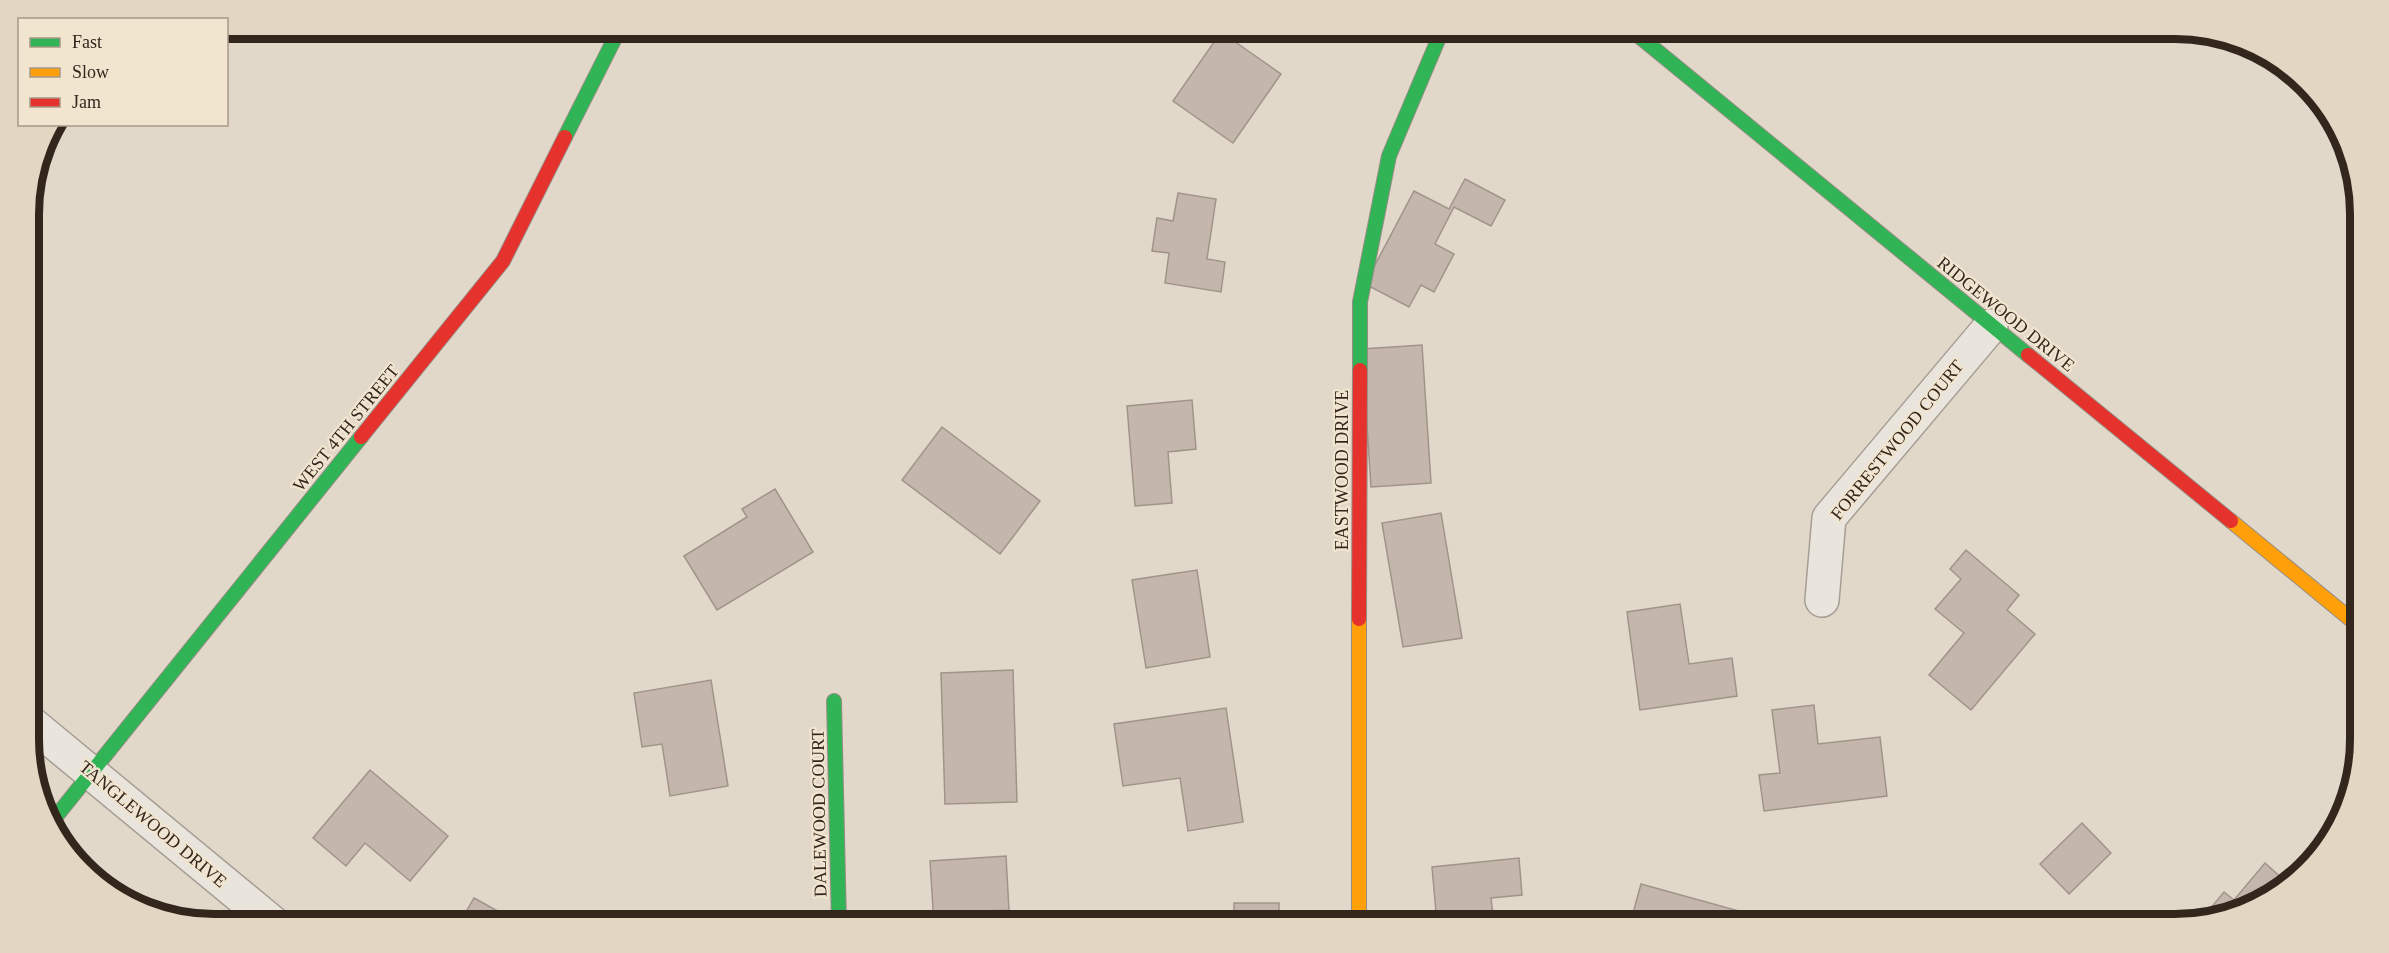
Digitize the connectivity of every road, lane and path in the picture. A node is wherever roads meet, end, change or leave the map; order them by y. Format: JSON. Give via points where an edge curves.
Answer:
{"nodes":[{"id":1,"x":614,"y":39,"type":"edge"},
{"id":2,"x":1438,"y":39,"type":"edge"},
{"id":3,"x":1642,"y":39,"type":"edge"},
{"id":4,"x":1991,"y":326,"type":"junction"},
{"id":5,"x":1822,"y":600,"type":"dead end"},
{"id":6,"x":2350,"y":619,"type":"edge"},
{"id":7,"x":834,"y":702,"type":"dead end"},
{"id":8,"x":39,"y":730,"type":"edge"},
{"id":9,"x":92,"y":774,"type":"junction"},
{"id":10,"x":57,"y":816,"type":"edge"},
{"id":11,"x":262,"y":914,"type":"edge"},
{"id":12,"x":839,"y":914,"type":"edge"},
{"id":13,"x":1359,"y":914,"type":"edge"}],
"edges":[{"from":1,"to":9,"type":"street","name":"WEST 4TH STREET","via":[[503,261]]},
{"from":2,"to":13,"type":"street","name":"EASTWOOD DRIVE","via":[[1389,156],[1360,302]]},
{"from":3,"to":4,"type":"street","name":"RIDGEWOOD DRIVE"},
{"from":4,"to":5,"type":"street","name":"FORRESTWOOD COURT","via":[[1829,518]]},
{"from":4,"to":6,"type":"street","name":"RIDGEWOOD DRIVE"},
{"from":7,"to":12,"type":"street","name":"DALEWOOD COURT"},
{"from":8,"to":9,"type":"street","name":"TANGLEWOOD DRIVE"},
{"from":9,"to":10,"type":"street","name":"WEST 4TH STREET"},
{"from":9,"to":11,"type":"street","name":"TANGLEWOOD DRIVE"}]}
